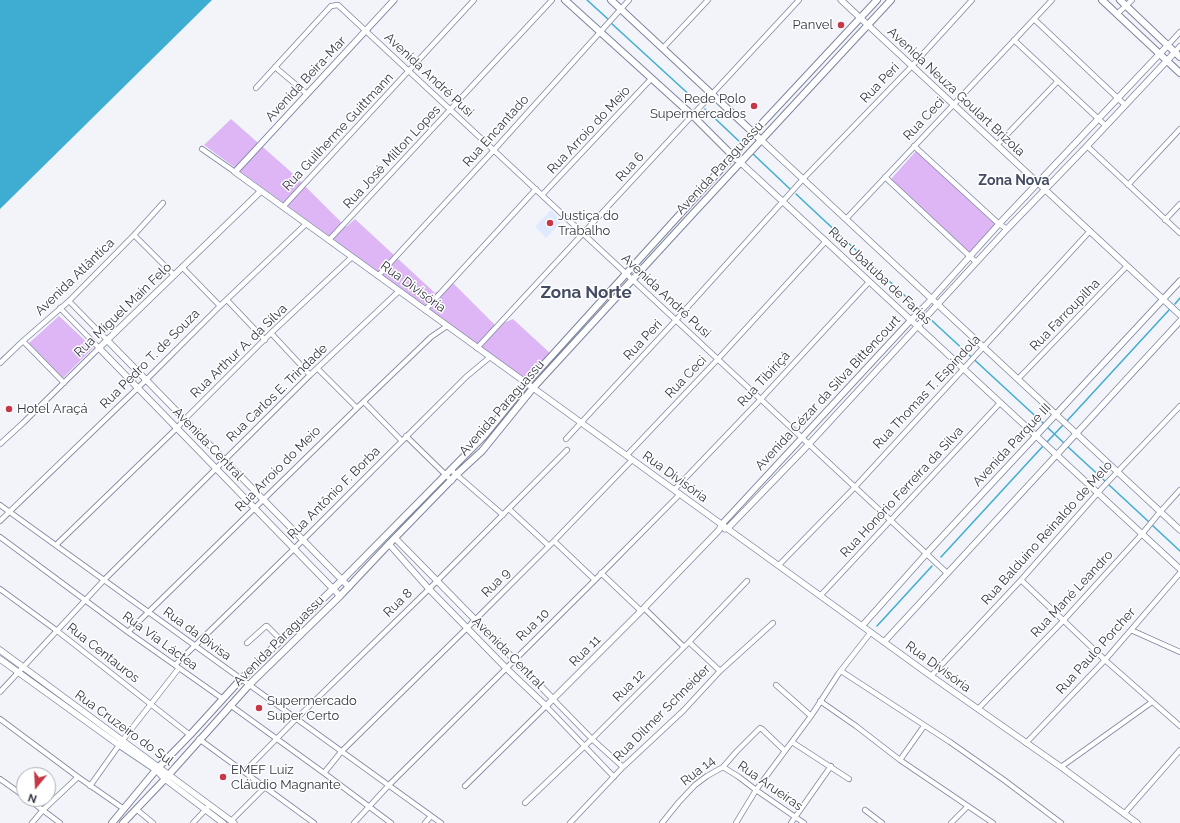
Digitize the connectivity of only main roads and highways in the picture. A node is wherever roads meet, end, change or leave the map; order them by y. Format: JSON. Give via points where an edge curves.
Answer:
{"nodes":[{"id":1,"x":565,"y":0,"type":"edge"},
{"id":2,"x":611,"y":0,"type":"edge"},
{"id":3,"x":877,"y":0,"type":"edge"},
{"id":4,"x":891,"y":0,"type":"edge"},
{"id":5,"x":1102,"y":0,"type":"edge"},
{"id":6,"x":1120,"y":0,"type":"edge"},
{"id":7,"x":1180,"y":57,"type":"edge"},
{"id":8,"x":1180,"y":73,"type":"edge"},
{"id":9,"x":753,"y":133,"type":"junction"},
{"id":10,"x":761,"y":140,"type":"junction"},
{"id":11,"x":733,"y":156,"type":"junction"},
{"id":12,"x":740,"y":162,"type":"junction"},
{"id":13,"x":112,"y":823,"type":"edge"},
{"id":14,"x":123,"y":823,"type":"edge"}],
"edges":[{"from":1,"to":11,"type":"main road","name":"Rua Ubatuba de Farias"},
{"from":2,"to":9,"type":"main road","name":"Rua Ubatuba de Farias"},
{"from":3,"to":9,"type":"main road","name":"Avenida Paraguassu"},
{"from":4,"to":10,"type":"main road","name":"Avenida Paraguassu"},
{"from":5,"to":8,"type":"main road"},
{"from":6,"to":7,"type":"main road"},
{"from":9,"to":10,"type":"main road","name":"Rua Ubatuba de Farias"},
{"from":9,"to":11,"type":"main road","name":"Avenida Paraguassu"},
{"from":10,"to":12,"type":"main road","name":"Avenida Paraguassu"},
{"from":11,"to":12,"type":"main road","name":"Rua Ubatuba de Farias"},
{"from":11,"to":13,"type":"main road","name":"Avenida Paraguassu","via":[[527,383],[483,437],[241,679],[157,768]]},
{"from":12,"to":14,"type":"main road","name":"Avenida Paraguassu","via":[[533,388],[482,451],[249,685]]}]}
